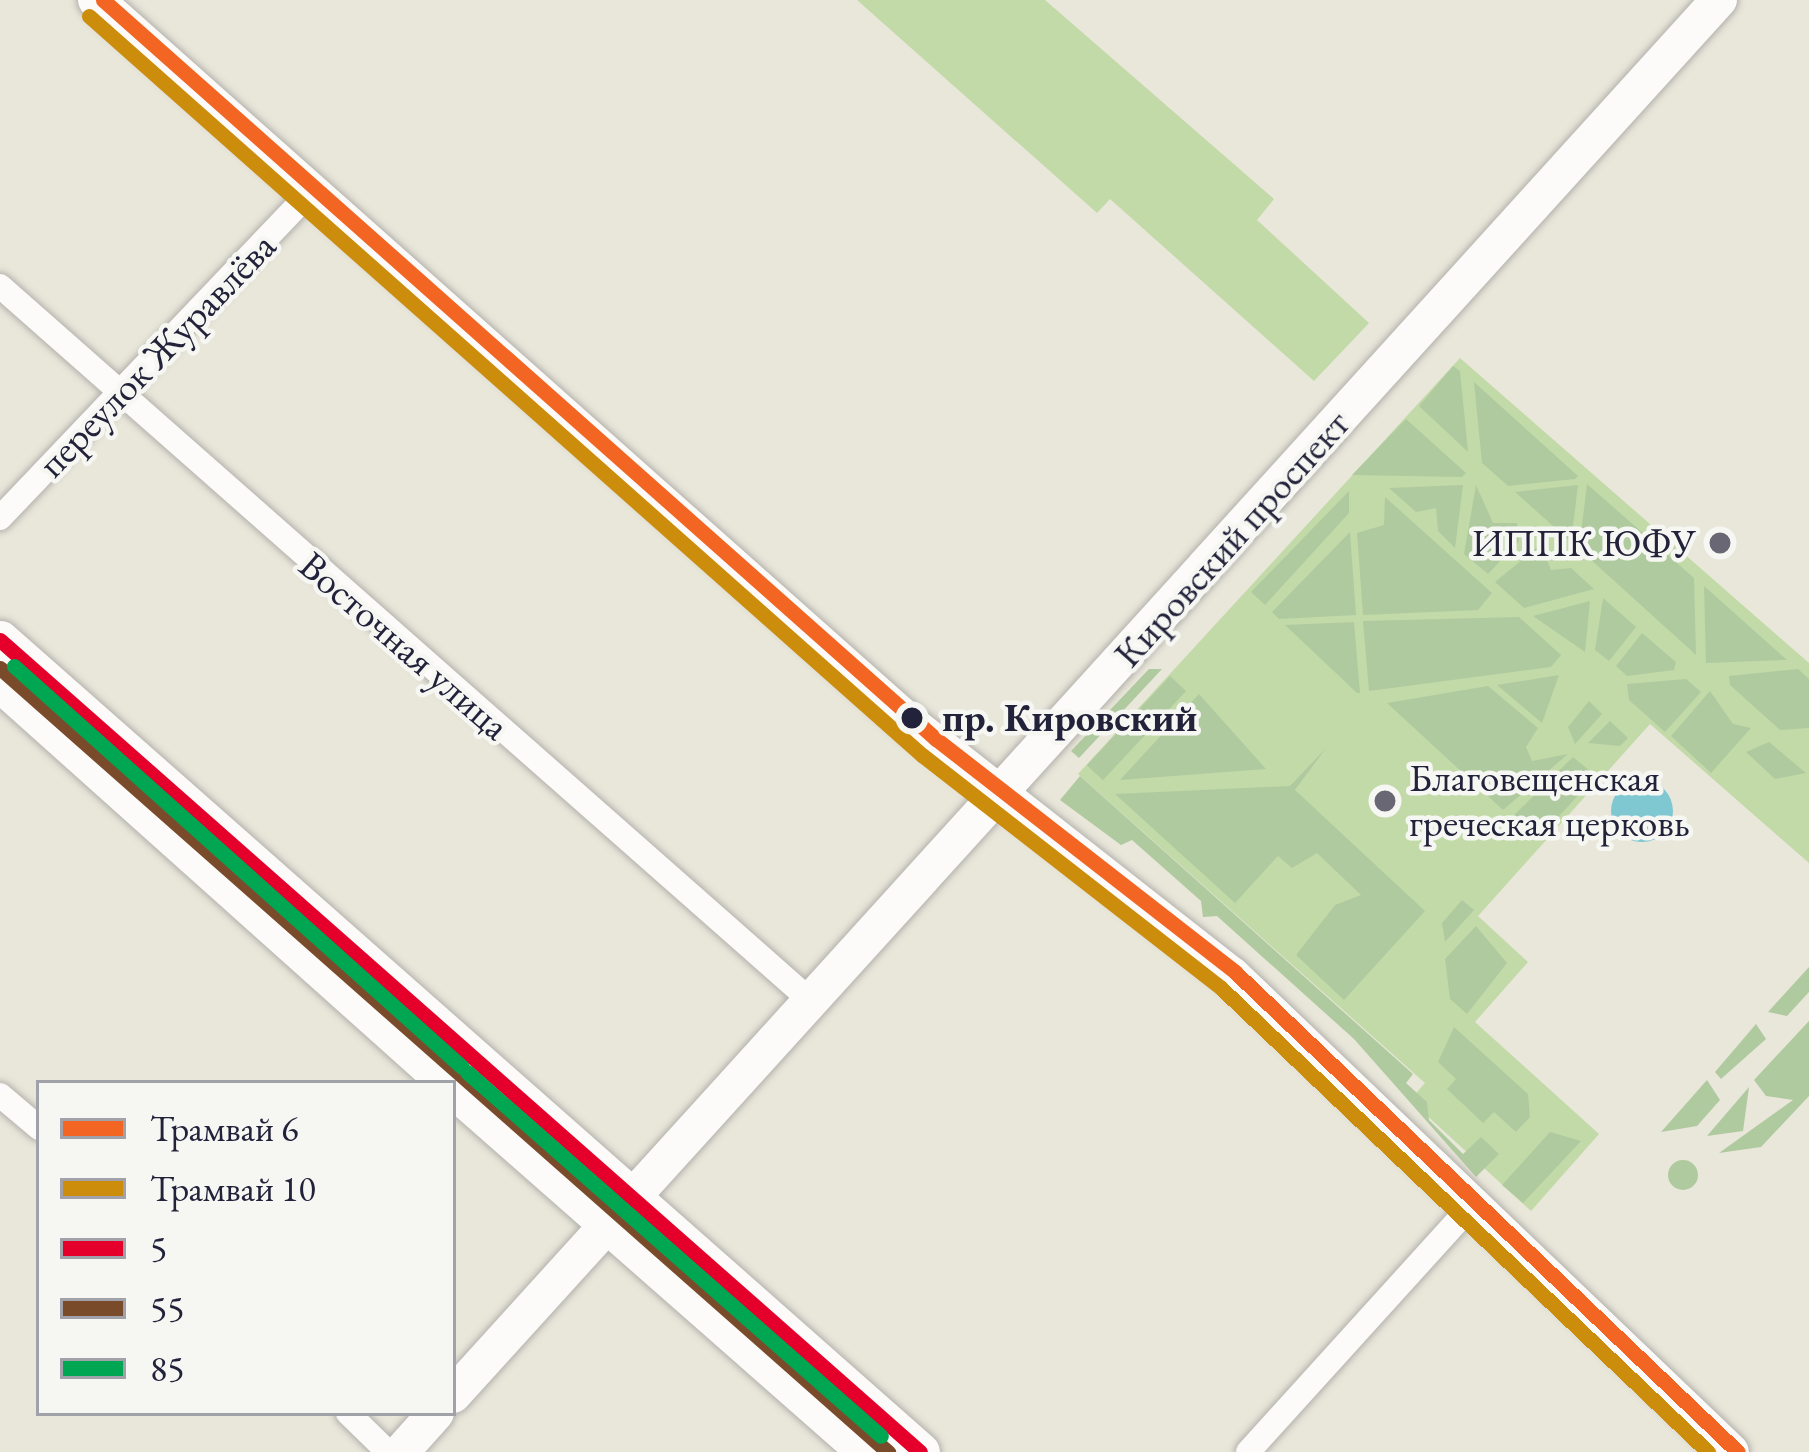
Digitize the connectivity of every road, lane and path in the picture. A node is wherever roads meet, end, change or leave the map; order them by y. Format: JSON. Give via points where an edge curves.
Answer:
{"nodes":[{"id":1,"x":96,"y":0,"type":"edge"},
{"id":2,"x":1718,"y":0,"type":"edge"},
{"id":3,"x":312,"y":190,"type":"junction"},
{"id":4,"x":0,"y":286,"type":"edge"},
{"id":5,"x":118,"y":396,"type":"junction"},
{"id":6,"x":0,"y":518,"type":"edge"},
{"id":7,"x":0,"y":640,"type":"edge"},
{"id":8,"x":0,"y":682,"type":"edge"},
{"id":9,"x":1003,"y":791,"type":"junction"},
{"id":10,"x":812,"y":1002,"type":"junction"},
{"id":11,"x":444,"y":1080,"type":"edge"},
{"id":12,"x":456,"y":1090,"type":"edge"},
{"id":13,"x":0,"y":1095,"type":"edge"},
{"id":14,"x":36,"y":1125,"type":"edge"},
{"id":15,"x":1468,"y":1209,"type":"junction"},
{"id":16,"x":618,"y":1213,"type":"junction"},
{"id":17,"x":456,"y":1392,"type":"edge"},
{"id":18,"x":351,"y":1416,"type":"edge"},
{"id":19,"x":433,"y":1416,"type":"edge"},
{"id":20,"x":388,"y":1452,"type":"edge"},
{"id":21,"x":401,"y":1452,"type":"edge"},
{"id":22,"x":867,"y":1452,"type":"edge"},
{"id":23,"x":920,"y":1452,"type":"edge"},
{"id":24,"x":1249,"y":1452,"type":"edge"},
{"id":25,"x":1731,"y":1452,"type":"edge"}],
"edges":[{"from":1,"to":3,"type":"main road"},
{"from":2,"to":9,"type":"main road","name":"Кировский проспект"},
{"from":3,"to":5,"type":"street","name":"переулок Журавлёва"},
{"from":3,"to":9,"type":"main road","via":[[909,722]]},
{"from":4,"to":5,"type":"street","name":"Восточная улица"},
{"from":5,"to":6,"type":"street","name":"переулок Журавлёва"},
{"from":5,"to":10,"type":"street","name":"Восточная улица"},
{"from":7,"to":16,"type":"main road"},
{"from":8,"to":11,"type":"main road"},
{"from":9,"to":10,"type":"main road","name":"Кировский проспект"},
{"from":9,"to":15,"type":"main road","via":[[1232,975]]},
{"from":10,"to":16,"type":"main road","name":"Кировский проспект"},
{"from":12,"to":16,"type":"main road"},
{"from":13,"to":14,"type":"street"},
{"from":15,"to":24,"type":"street"},
{"from":15,"to":25,"type":"main road"},
{"from":16,"to":17,"type":"main road","name":"Кировский проспект"},
{"from":16,"to":22,"type":"main road"},
{"from":16,"to":23,"type":"main road"},
{"from":18,"to":20,"type":"street"},
{"from":19,"to":21,"type":"main road"}]}
